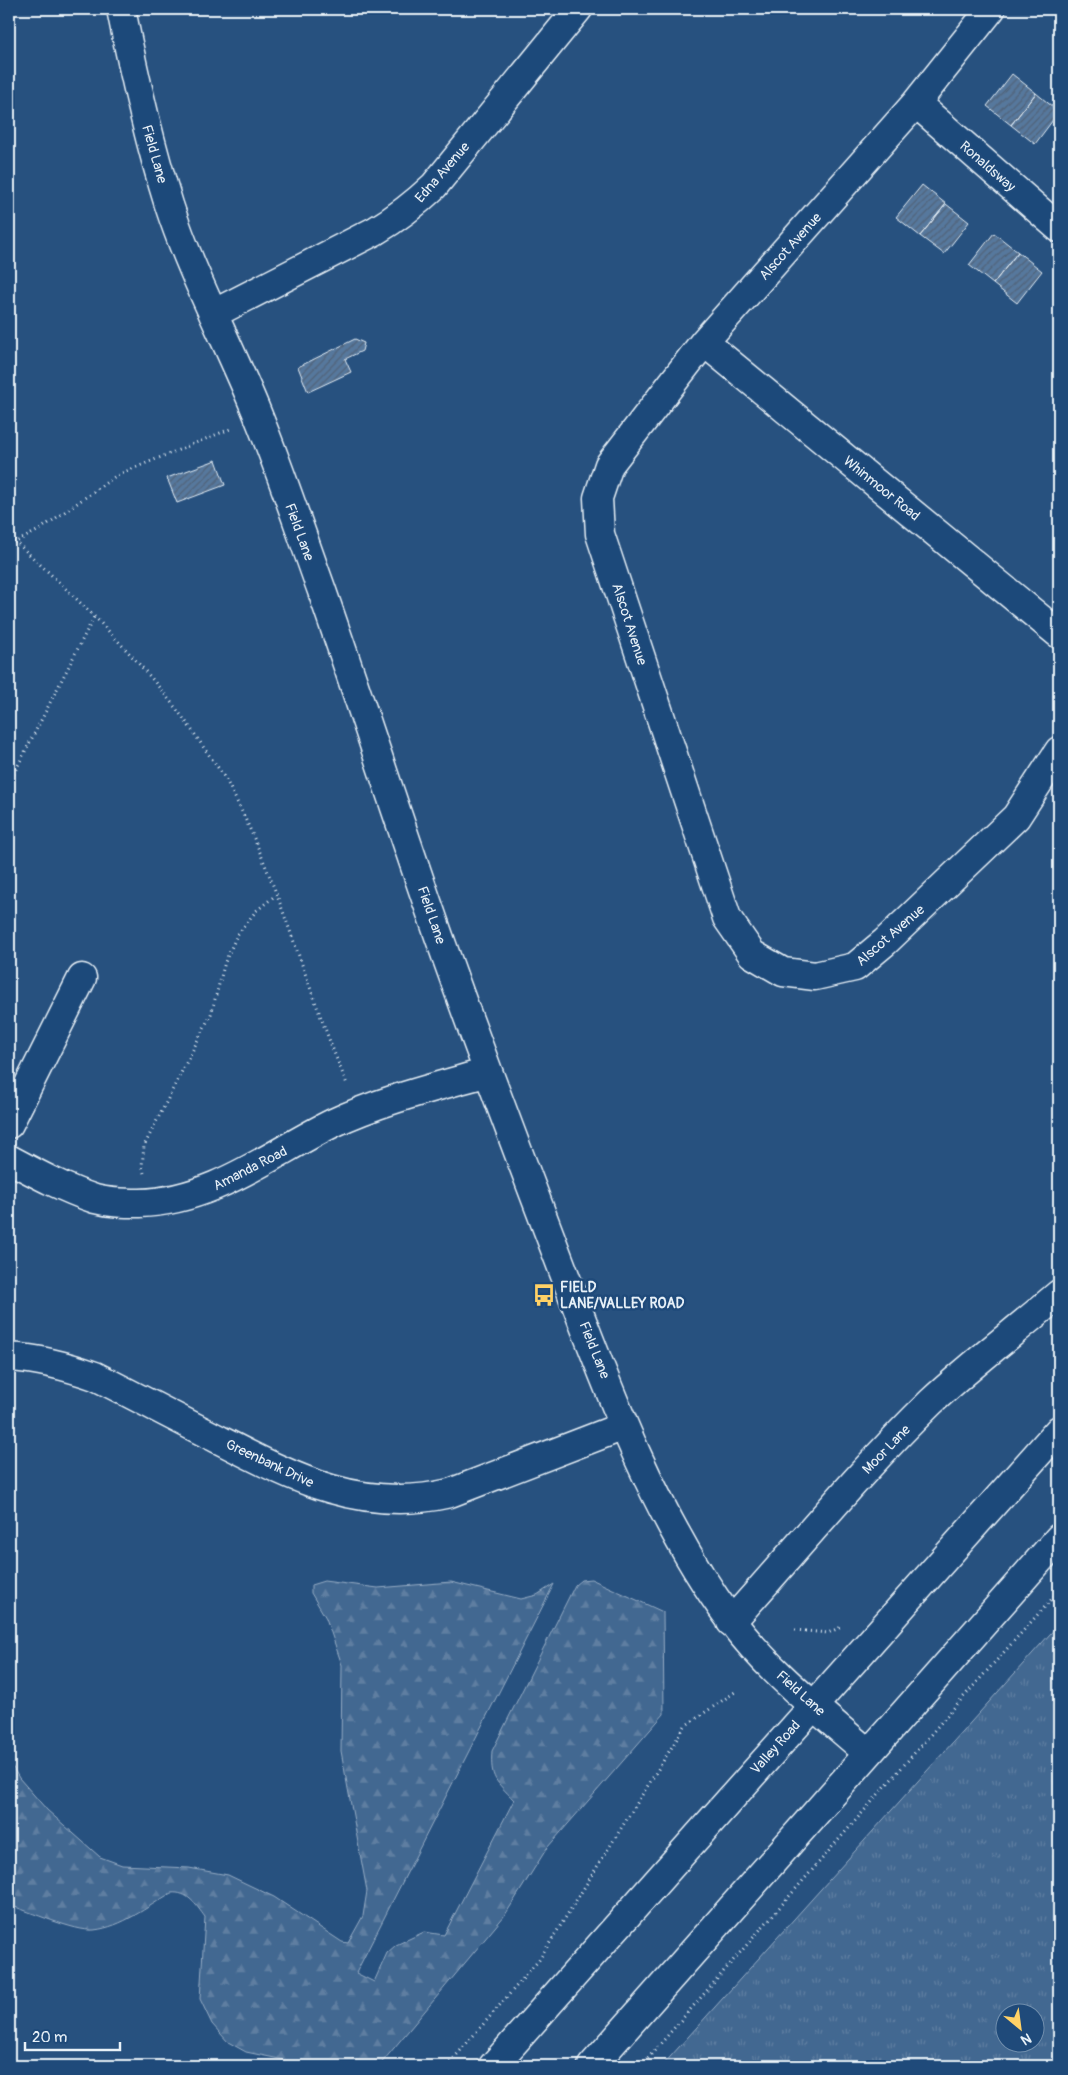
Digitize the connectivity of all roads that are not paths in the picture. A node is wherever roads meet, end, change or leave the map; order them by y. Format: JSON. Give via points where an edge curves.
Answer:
{"nodes":[{"id":1,"x":121,"y":9,"type":"edge"},
{"id":2,"x":578,"y":9,"type":"edge"},
{"id":3,"x":990,"y":9,"type":"edge"},
{"id":4,"x":916,"y":103,"type":"junction"},
{"id":5,"x":1059,"y":228,"type":"edge"},
{"id":6,"x":213,"y":314,"type":"junction"},
{"id":7,"x":704,"y":342,"type":"junction"},
{"id":8,"x":1059,"y":634,"type":"edge"},
{"id":9,"x":1059,"y":751,"type":"edge"},
{"id":10,"x":82,"y":978,"type":"dead end"},
{"id":11,"x":488,"y":1072,"type":"junction"},
{"id":12,"x":9,"y":1124,"type":"edge"},
{"id":13,"x":9,"y":1159,"type":"edge"},
{"id":14,"x":1059,"y":1294,"type":"edge"},
{"id":15,"x":9,"y":1357,"type":"edge"},
{"id":16,"x":624,"y":1426,"type":"junction"},
{"id":17,"x":1059,"y":1430,"type":"edge"},
{"id":18,"x":1059,"y":1538,"type":"edge"},
{"id":19,"x":731,"y":1622,"type":"junction"},
{"id":20,"x":813,"y":1705,"type":"junction"},
{"id":21,"x":868,"y":1753,"type":"junction"},
{"id":22,"x":493,"y":2066,"type":"edge"},
{"id":23,"x":592,"y":2066,"type":"edge"}],
"edges":[{"from":1,"to":6,"type":"street","name":"Field Lane","via":[[134,79],[170,207]]},
{"from":2,"to":6,"type":"street","name":"Edna Avenue","via":[[434,186],[412,206],[375,231]]},
{"from":3,"to":4,"type":"street","name":"Alscot Avenue"},
{"from":4,"to":5,"type":"street","name":"Ronaldsway"},
{"from":4,"to":7,"type":"street","name":"Alscot Avenue"},
{"from":6,"to":11,"type":"street","name":"Field Lane","via":[[259,418],[323,594]]},
{"from":7,"to":8,"type":"street","name":"Whinmoor Road"},
{"from":7,"to":9,"type":"street","name":"Alscot Avenue","via":[[609,465],[598,498],[600,534],[726,918],[752,954],[783,972],[815,976],[855,967],[1016,817]]},
{"from":10,"to":12,"type":"street"},
{"from":11,"to":13,"type":"street","name":"Amanda Road","via":[[358,1112],[233,1179],[192,1195],[118,1204],[54,1183]]},
{"from":11,"to":16,"type":"street","name":"Field Lane"},
{"from":14,"to":19,"type":"street","name":"Moor Lane","via":[[932,1402],[840,1497]]},
{"from":15,"to":16,"type":"street","name":"Greenbank Drive","via":[[58,1364],[95,1376],[300,1479],[352,1495],[378,1498],[406,1499],[450,1493]]},
{"from":16,"to":19,"type":"street","name":"Field Lane","via":[[656,1494]]},
{"from":17,"to":20,"type":"street","name":"Valley Road"},
{"from":18,"to":21,"type":"street"},
{"from":19,"to":20,"type":"street","name":"Field Lane","via":[[765,1661]]},
{"from":20,"to":21,"type":"street","name":"Field Lane"},
{"from":20,"to":22,"type":"street","name":"Valley Road"},
{"from":21,"to":23,"type":"street"}]}
